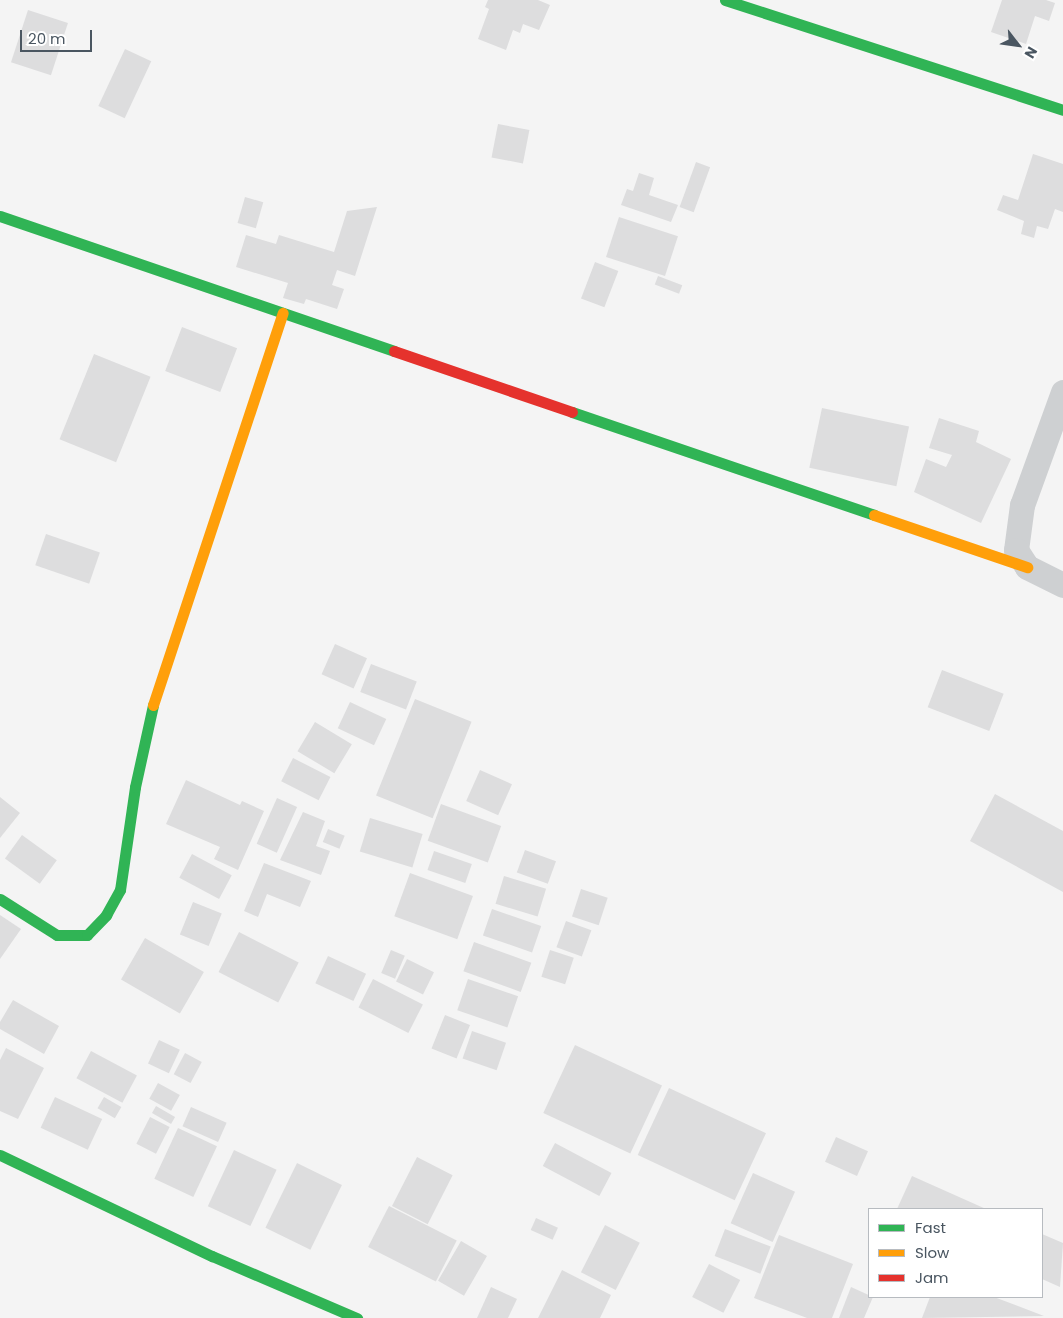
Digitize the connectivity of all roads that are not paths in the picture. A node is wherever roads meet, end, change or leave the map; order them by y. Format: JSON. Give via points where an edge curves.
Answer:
{"nodes":[{"id":1,"x":725,"y":0,"type":"edge"},
{"id":2,"x":1063,"y":110,"type":"edge"},
{"id":3,"x":0,"y":216,"type":"edge"},
{"id":4,"x":283,"y":313,"type":"junction"},
{"id":5,"x":1063,"y":392,"type":"edge"},
{"id":6,"x":1027,"y":567,"type":"junction"},
{"id":7,"x":1063,"y":585,"type":"edge"},
{"id":8,"x":0,"y":899,"type":"edge"},
{"id":9,"x":0,"y":1155,"type":"edge"},
{"id":10,"x":357,"y":1318,"type":"edge"}],
"edges":[{"from":1,"to":2,"type":"street"},
{"from":3,"to":4,"type":"street"},
{"from":4,"to":6,"type":"street"},
{"from":4,"to":8,"type":"street","via":[[155,696],[135,787],[120,890],[106,915],[87,935],[57,936]]},
{"from":5,"to":6,"type":"street","via":[[1022,505],[1016,550]]},
{"from":6,"to":7,"type":"street"},
{"from":9,"to":10,"type":"street","via":[[212,1256]]}]}
